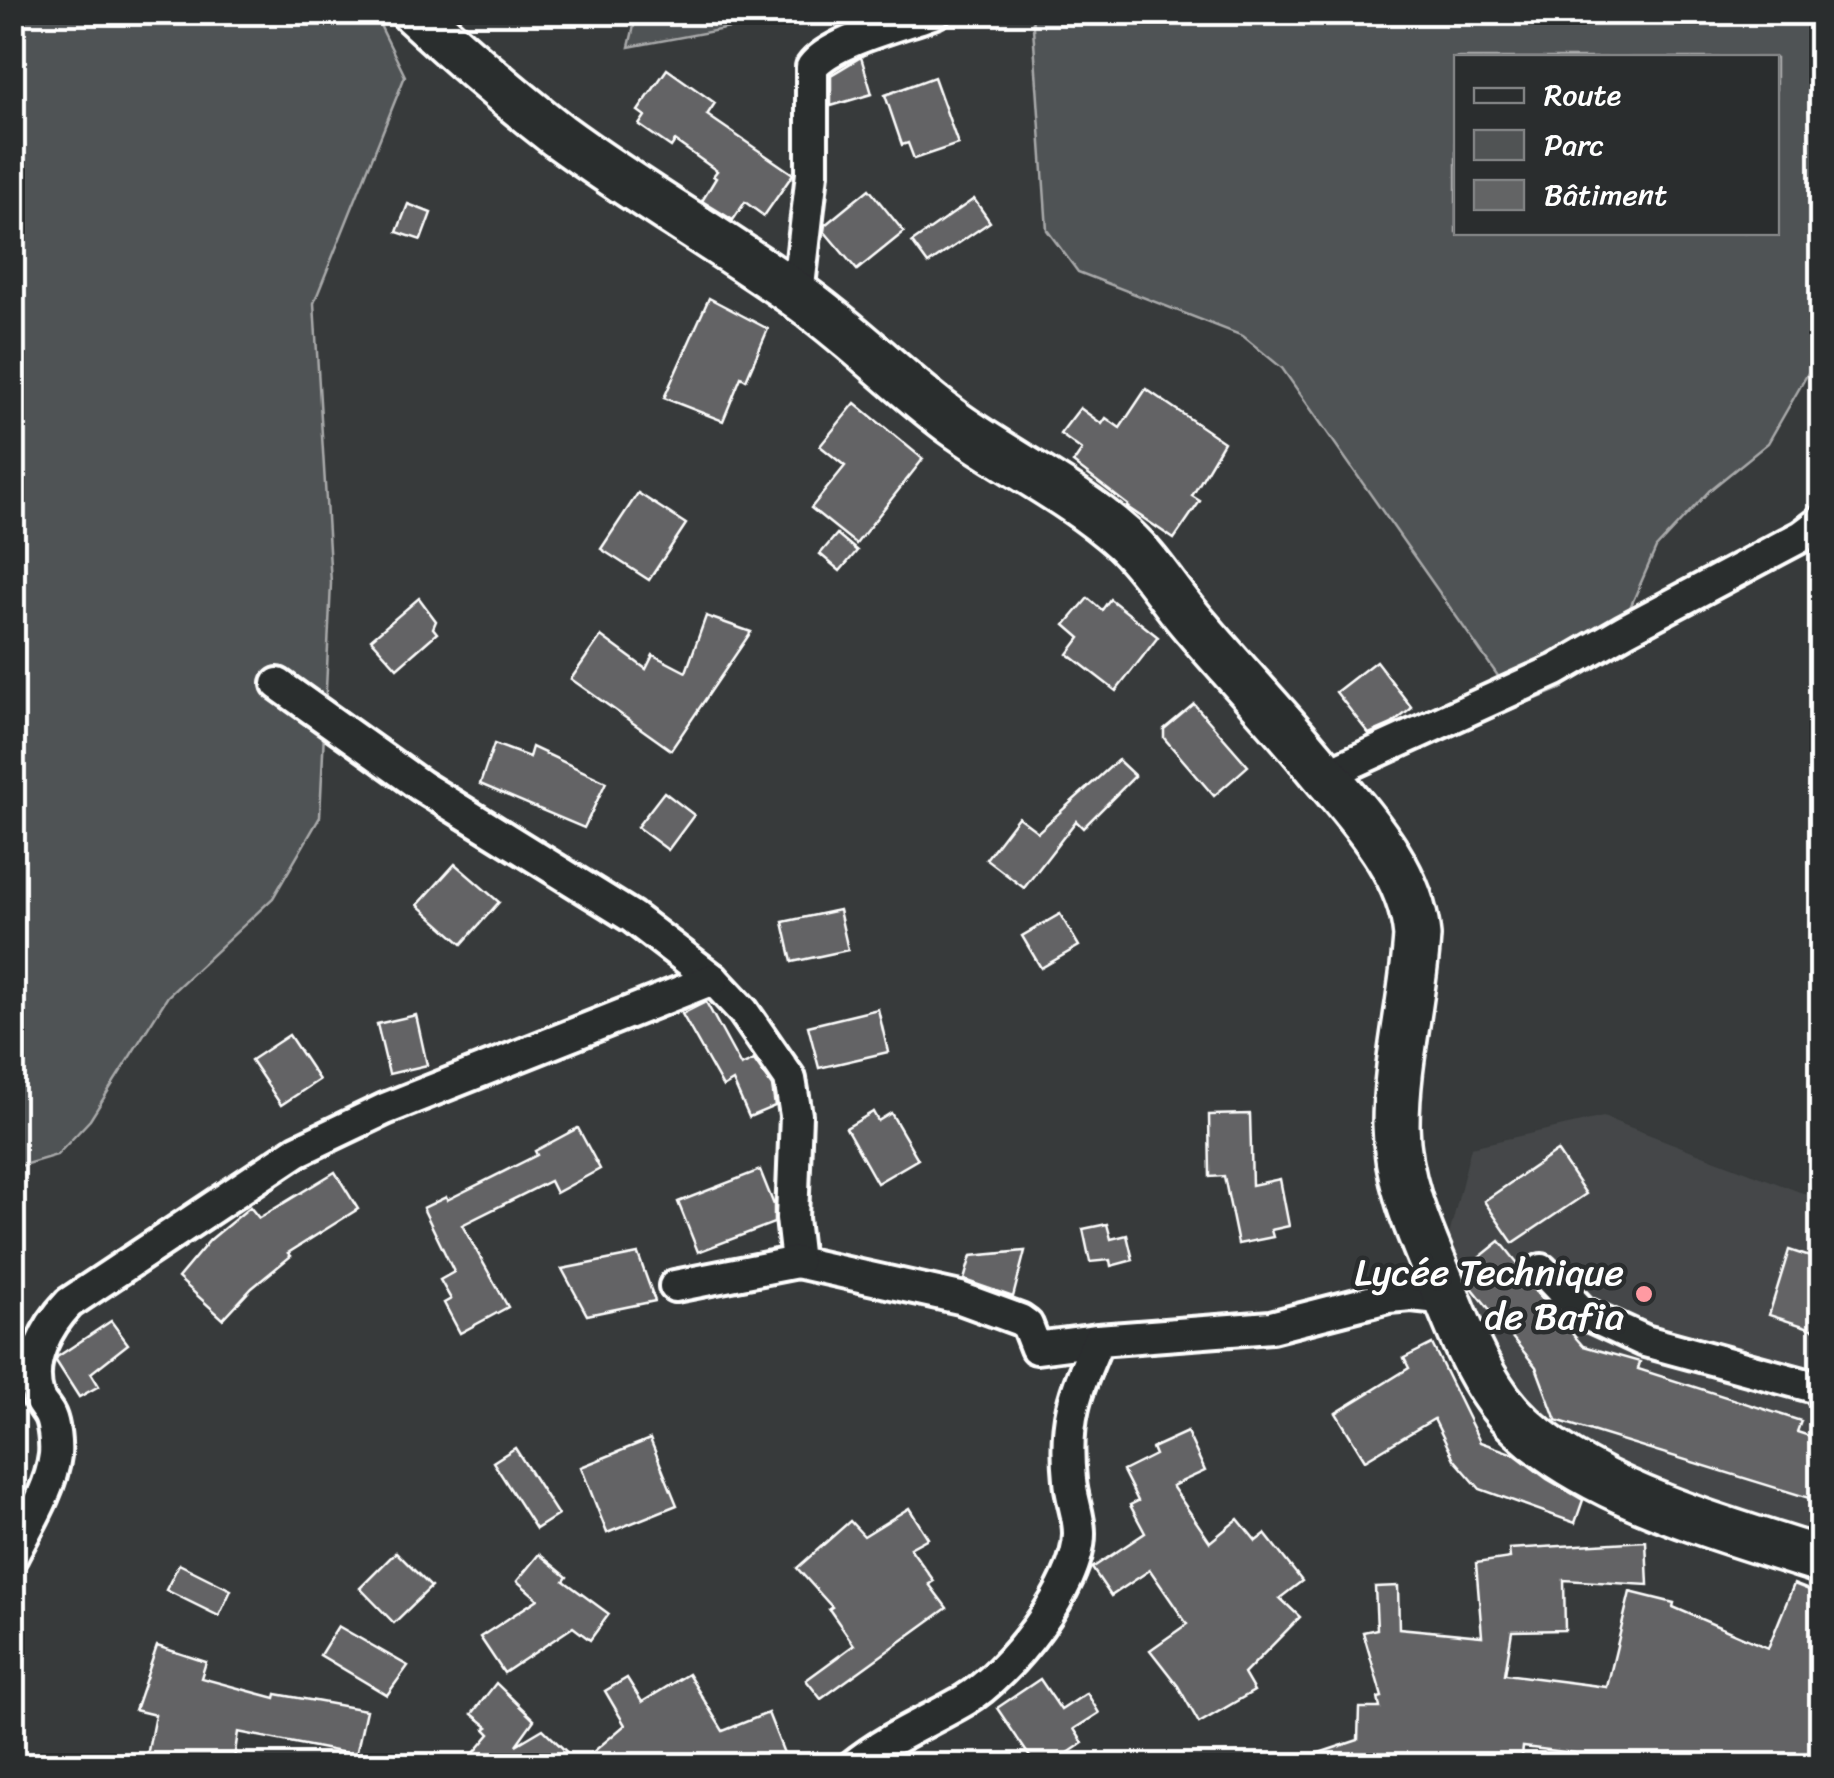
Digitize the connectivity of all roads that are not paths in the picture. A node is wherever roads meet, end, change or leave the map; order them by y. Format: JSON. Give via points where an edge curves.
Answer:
{"nodes":[{"id":1,"x":414,"y":12,"type":"edge"},
{"id":2,"x":935,"y":12,"type":"edge"},
{"id":3,"x":798,"y":296,"type":"junction"},
{"id":4,"x":1822,"y":521,"type":"edge"},
{"id":5,"x":278,"y":684,"type":"dead end"},
{"id":6,"x":1325,"y":776,"type":"junction"},
{"id":7,"x":712,"y":979,"type":"junction"},
{"id":8,"x":797,"y":1262,"type":"junction"},
{"id":9,"x":1542,"y":1270,"type":"dead end"},
{"id":10,"x":675,"y":1286,"type":"dead end"},
{"id":11,"x":1448,"y":1299,"type":"junction"},
{"id":12,"x":1098,"y":1340,"type":"junction"},
{"id":13,"x":1822,"y":1389,"type":"edge"},
{"id":14,"x":12,"y":1556,"type":"edge"},
{"id":15,"x":1822,"y":1561,"type":"edge"},
{"id":16,"x":853,"y":1766,"type":"edge"}],
"edges":[{"from":1,"to":3,"type":"street","via":[[560,136]]},
{"from":2,"to":3,"type":"street","via":[[819,57],[812,67],[812,172]]},
{"from":3,"to":6,"type":"street","via":[[943,415],[1074,499],[1128,543]]},
{"from":4,"to":6,"type":"street","via":[[1556,670]]},
{"from":5,"to":7,"type":"street","via":[[451,806],[632,917]]},
{"from":6,"to":11,"type":"street","via":[[1396,870],[1415,914],[1398,1147],[1412,1217]]},
{"from":7,"to":8,"type":"street","via":[[790,1079]]},
{"from":7,"to":14,"type":"street","via":[[384,1109],[297,1152],[69,1303],[41,1344],[36,1370],[55,1454]]},
{"from":8,"to":10,"type":"street"},
{"from":8,"to":12,"type":"street","via":[[960,1298],[1020,1320],[1036,1348]]},
{"from":9,"to":13,"type":"street","via":[[1582,1312],[1645,1341]]},
{"from":11,"to":12,"type":"street","via":[[1388,1297],[1270,1327]]},
{"from":11,"to":15,"type":"street","via":[[1500,1402],[1556,1451],[1613,1488]]},
{"from":12,"to":16,"type":"street","via":[[1066,1434],[1080,1534],[1066,1581],[1010,1662],[969,1698]]}]}
